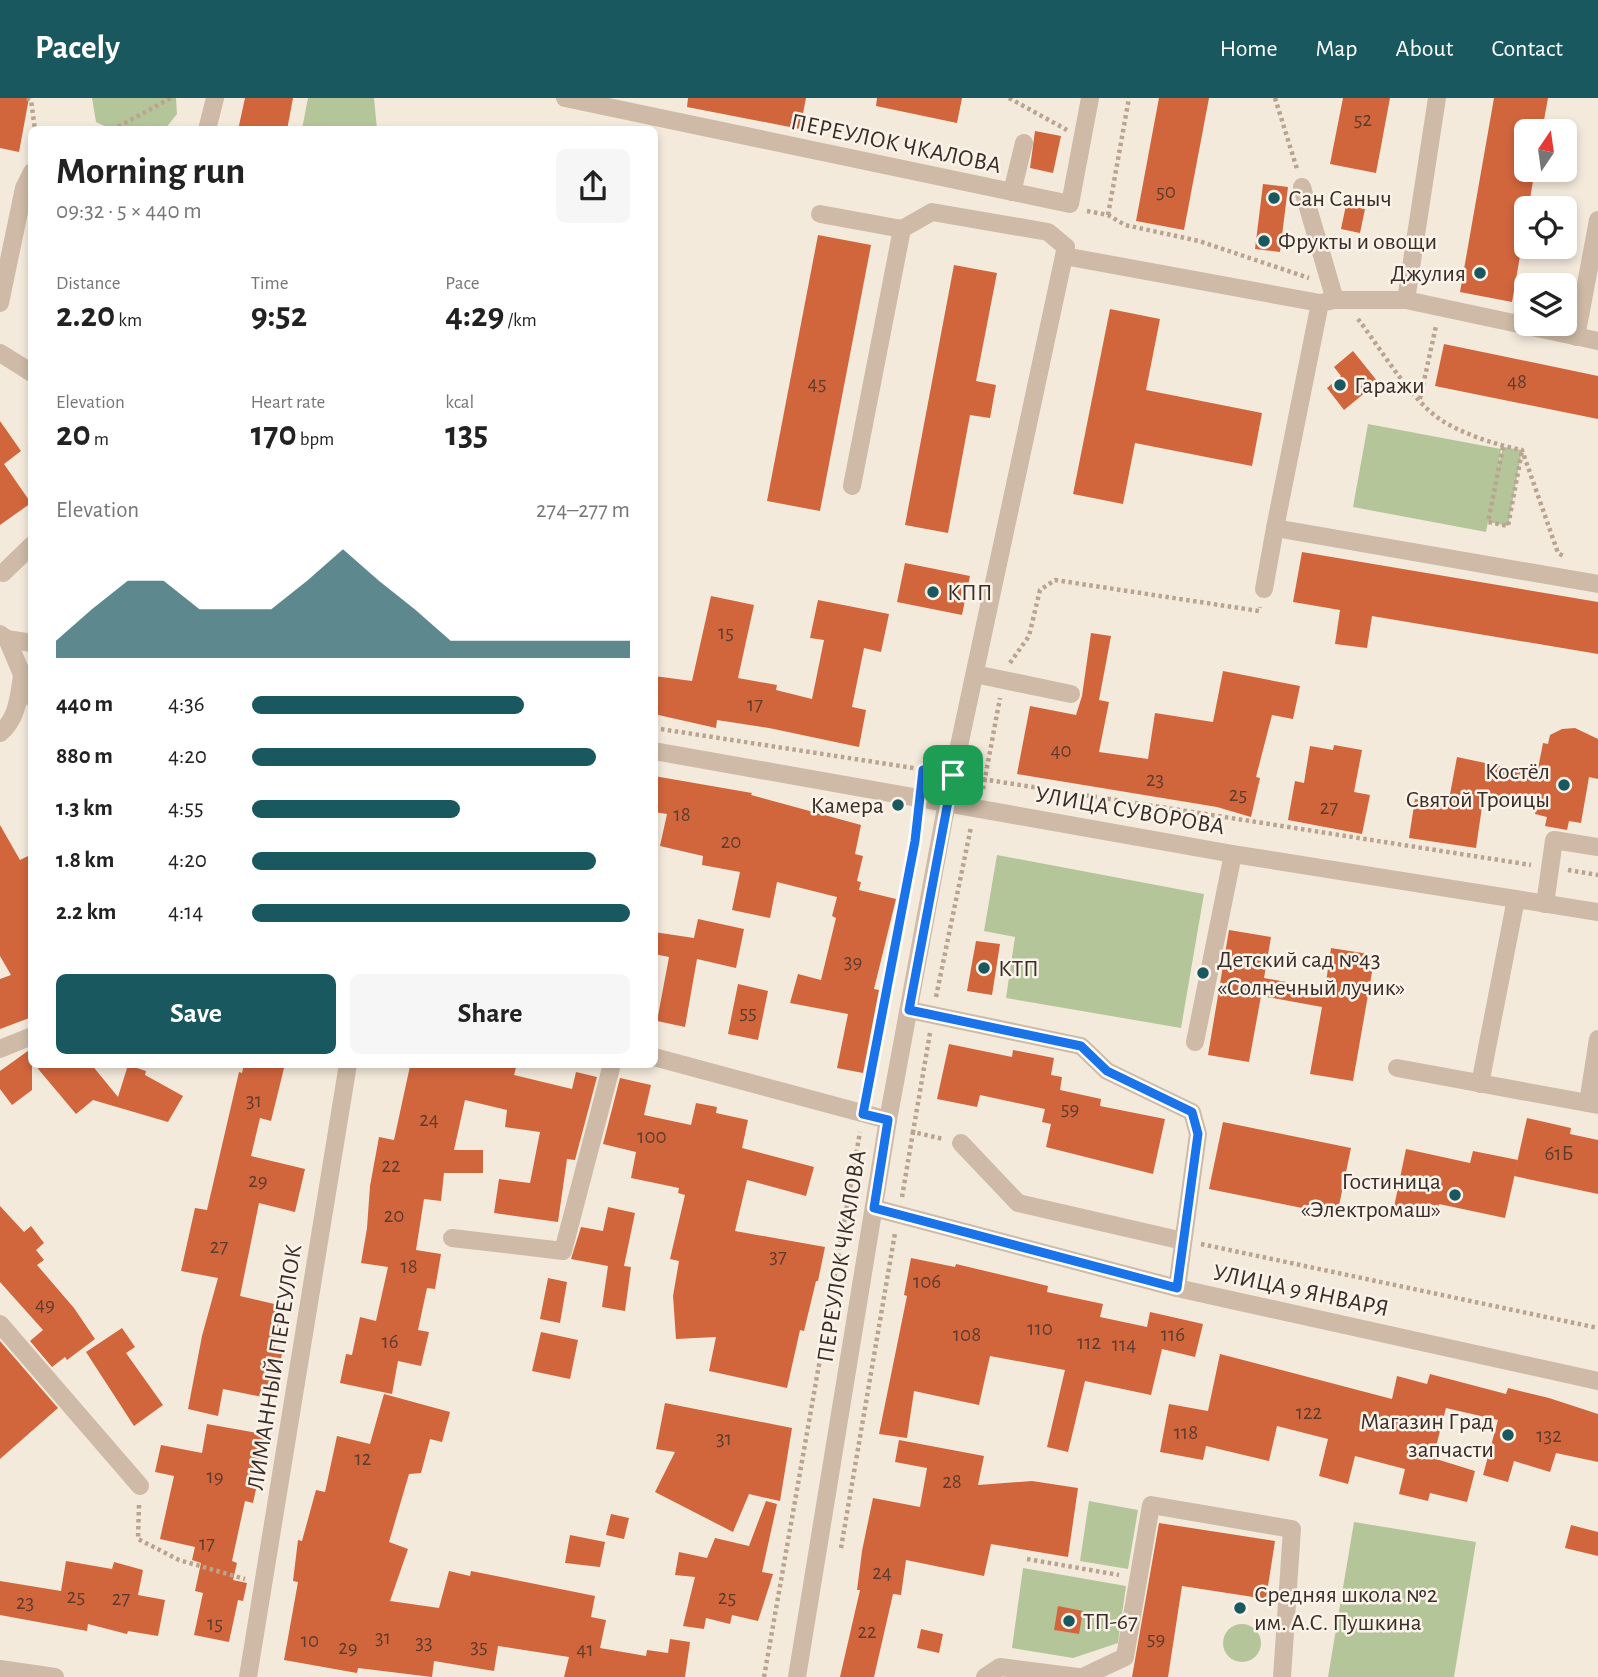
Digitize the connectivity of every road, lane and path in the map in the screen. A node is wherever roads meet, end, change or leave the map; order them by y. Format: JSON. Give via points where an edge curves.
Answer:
{"nodes":[{"id":1,"x":27,"y":98,"type":"edge"},
{"id":2,"x":171,"y":98,"type":"edge"},
{"id":3,"x":215,"y":98,"type":"edge"},
{"id":4,"x":565,"y":98,"type":"edge"},
{"id":5,"x":1009,"y":98,"type":"edge"},
{"id":6,"x":1090,"y":98,"type":"edge"},
{"id":7,"x":1129,"y":98,"type":"edge"},
{"id":8,"x":1275,"y":98,"type":"edge"},
{"id":9,"x":1437,"y":98,"type":"edge"},
{"id":10,"x":641,"y":106,"type":"edge"},
{"id":11,"x":34,"y":126,"type":"edge"},
{"id":12,"x":119,"y":126,"type":"edge"},
{"id":13,"x":208,"y":126,"type":"edge"},
{"id":14,"x":1082,"y":139,"type":"junction"},
{"id":15,"x":1024,"y":143,"type":"dead end"},
{"id":16,"x":28,"y":180,"type":"edge"},
{"id":17,"x":1302,"y":187,"type":"joint"},
{"id":18,"x":1012,"y":192,"type":"junction"},
{"id":19,"x":1070,"y":204,"type":"junction"},
{"id":20,"x":820,"y":214,"type":"dead end"},
{"id":21,"x":1108,"y":215,"type":"junction"},
{"id":22,"x":1598,"y":220,"type":"edge"},
{"id":23,"x":902,"y":229,"type":"junction"},
{"id":24,"x":1064,"y":256,"type":"junction"},
{"id":25,"x":1406,"y":300,"type":"junction"},
{"id":26,"x":1327,"y":302,"type":"junction"},
{"id":27,"x":0,"y":303,"type":"edge"},
{"id":28,"x":1439,"y":307,"type":"junction"},
{"id":29,"x":1576,"y":337,"type":"junction"},
{"id":30,"x":1598,"y":341,"type":"edge"},
{"id":31,"x":0,"y":353,"type":"edge"},
{"id":32,"x":28,"y":370,"type":"edge"},
{"id":33,"x":1420,"y":400,"type":"junction"},
{"id":34,"x":1503,"y":447,"type":"junction"},
{"id":35,"x":1522,"y":450,"type":"junction"},
{"id":36,"x":852,"y":486,"type":"dead end"},
{"id":37,"x":1275,"y":528,"type":"junction"},
{"id":38,"x":28,"y":549,"type":"edge"},
{"id":39,"x":1568,"y":559,"type":"dead end"},
{"id":40,"x":3,"y":573,"type":"dead end"},
{"id":41,"x":1598,"y":584,"type":"edge"},
{"id":42,"x":1264,"y":589,"type":"dead end"},
{"id":43,"x":3,"y":636,"type":"edge"},
{"id":44,"x":28,"y":642,"type":"edge"},
{"id":45,"x":975,"y":674,"type":"junction"},
{"id":46,"x":22,"y":676,"type":"junction"},
{"id":47,"x":28,"y":689,"type":"edge"},
{"id":48,"x":1071,"y":694,"type":"dead end"},
{"id":49,"x":658,"y":729,"type":"edge"},
{"id":50,"x":0,"y":733,"type":"edge"},
{"id":51,"x":658,"y":752,"type":"edge"},
{"id":52,"x":923,"y":770,"type":"junction"},
{"id":53,"x":953,"y":775,"type":"junction"},
{"id":54,"x":918,"y":797,"type":"junction"},
{"id":55,"x":947,"y":802,"type":"junction"},
{"id":56,"x":1598,"y":847,"type":"edge"},
{"id":57,"x":1233,"y":854,"type":"junction"},
{"id":58,"x":1550,"y":867,"type":"junction"},
{"id":59,"x":1598,"y":875,"type":"edge"},
{"id":60,"x":1517,"y":899,"type":"junction"},
{"id":61,"x":1545,"y":904,"type":"junction"},
{"id":62,"x":1598,"y":912,"type":"edge"},
{"id":63,"x":909,"y":1010,"type":"junction"},
{"id":64,"x":28,"y":1038,"type":"edge"},
{"id":65,"x":1598,"y":1039,"type":"edge"},
{"id":66,"x":1195,"y":1042,"type":"dead end"},
{"id":67,"x":0,"y":1049,"type":"edge"},
{"id":68,"x":658,"y":1058,"type":"edge"},
{"id":69,"x":347,"y":1068,"type":"edge"},
{"id":70,"x":611,"y":1068,"type":"edge"},
{"id":71,"x":1397,"y":1068,"type":"dead end"},
{"id":72,"x":1480,"y":1084,"type":"junction"},
{"id":73,"x":1593,"y":1104,"type":"edge"},
{"id":74,"x":863,"y":1114,"type":"junction"},
{"id":75,"x":888,"y":1120,"type":"junction"},
{"id":76,"x":913,"y":1132,"type":"dead end"},
{"id":77,"x":961,"y":1143,"type":"dead end"},
{"id":78,"x":900,"y":1206,"type":"junction"},
{"id":79,"x":874,"y":1208,"type":"junction"},
{"id":80,"x":452,"y":1238,"type":"dead end"},
{"id":81,"x":1183,"y":1241,"type":"junction"},
{"id":82,"x":1177,"y":1288,"type":"junction"},
{"id":83,"x":0,"y":1324,"type":"edge"},
{"id":84,"x":1598,"y":1328,"type":"edge"},
{"id":85,"x":1598,"y":1381,"type":"edge"},
{"id":86,"x":140,"y":1486,"type":"joint"},
{"id":87,"x":840,"y":1554,"type":"dead end"},
{"id":88,"x":1027,"y":1559,"type":"dead end"},
{"id":89,"x":1138,"y":1579,"type":"junction"},
{"id":90,"x":263,"y":1584,"type":"junction"},
{"id":91,"x":0,"y":1669,"type":"edge"},
{"id":92,"x":55,"y":1677,"type":"edge"},
{"id":93,"x":248,"y":1677,"type":"edge"},
{"id":94,"x":764,"y":1677,"type":"edge"},
{"id":95,"x":797,"y":1677,"type":"edge"},
{"id":96,"x":985,"y":1677,"type":"edge"},
{"id":97,"x":1080,"y":1677,"type":"edge"},
{"id":98,"x":1282,"y":1677,"type":"edge"}],
"edges":[{"from":1,"to":11,"type":"path"},
{"from":2,"to":12,"type":"path"},
{"from":3,"to":13,"type":"street"},
{"from":4,"to":10,"type":"street","name":"ПЕРЕУЛОК ЧКАЛОВА"},
{"from":5,"to":14,"type":"path"},
{"from":6,"to":14,"type":"street"},
{"from":7,"to":21,"type":"path"},
{"from":8,"to":17,"type":"path"},
{"from":9,"to":25,"type":"street"},
{"from":10,"to":18,"type":"street","name":"ПЕРЕУЛОК ЧКАЛОВА"},
{"from":14,"to":19,"type":"street"},
{"from":15,"to":18,"type":"street"},
{"from":16,"to":27,"type":"street"},
{"from":17,"to":26,"type":"street"},
{"from":18,"to":19,"type":"street","name":"ПЕРЕУЛОК ЧКАЛОВА"},
{"from":19,"to":21,"type":"path"},
{"from":20,"to":23,"type":"street"},
{"from":21,"to":26,"type":"path","via":[[1125,225],[1199,241],[1313,280]]},
{"from":22,"to":29,"type":"street"},
{"from":23,"to":24,"type":"street","via":[[932,212],[1048,232],[1066,247]]},
{"from":23,"to":36,"type":"street"},
{"from":24,"to":26,"type":"street"},
{"from":24,"to":45,"type":"street","name":"ПЕРЕУЛОК ЧКАЛОВА"},
{"from":25,"to":26,"type":"street"},
{"from":25,"to":28,"type":"street"},
{"from":26,"to":33,"type":"path","via":[[1352,311]]},
{"from":26,"to":37,"type":"street"},
{"from":28,"to":29,"type":"street"},
{"from":28,"to":33,"type":"path"},
{"from":29,"to":30,"type":"street"},
{"from":31,"to":32,"type":"street"},
{"from":33,"to":34,"type":"path","via":[[1441,420]]},
{"from":34,"to":35,"type":"path"},
{"from":34,"to":35,"type":"path","via":[[1488,522],[1508,526]]},
{"from":35,"to":39,"type":"path","via":[[1558,552]]},
{"from":37,"to":41,"type":"street"},
{"from":37,"to":42,"type":"street"},
{"from":38,"to":40,"type":"street"},
{"from":43,"to":44,"type":"street"},
{"from":43,"to":46,"type":"street"},
{"from":45,"to":48,"type":"street"},
{"from":45,"to":53,"type":"street","name":"ПЕРЕУЛОК ЧКАЛОВА"},
{"from":46,"to":47,"type":"street"},
{"from":46,"to":50,"type":"street","via":[[17,707]]},
{"from":49,"to":52,"type":"path"},
{"from":51,"to":54,"type":"street","name":"УЛИЦА СУВОРОВА"},
{"from":52,"to":53,"type":"path"},
{"from":52,"to":54,"type":"path"},
{"from":53,"to":55,"type":"street","name":"ПЕРЕУЛОК ЧКАЛОВА"},
{"from":53,"to":58,"type":"path"},
{"from":54,"to":55,"type":"street","name":"УЛИЦА СУВОРОВА"},
{"from":54,"to":74,"type":"path","via":[[915,841]]},
{"from":55,"to":57,"type":"street","name":"УЛИЦА СУВОРОВА"},
{"from":55,"to":63,"type":"street","name":"ПЕРЕУЛОК ЧКАЛОВА"},
{"from":56,"to":58,"type":"street","via":[[1554,840]]},
{"from":57,"to":60,"type":"street","name":"УЛИЦА СУВОРОВА"},
{"from":57,"to":66,"type":"street"},
{"from":58,"to":59,"type":"path"},
{"from":58,"to":61,"type":"street"},
{"from":60,"to":61,"type":"street","name":"УЛИЦА СУВОРОВА"},
{"from":60,"to":72,"type":"street"},
{"from":61,"to":62,"type":"street","name":"УЛИЦА СУВОРОВА"},
{"from":63,"to":75,"type":"street","name":"ПЕРЕУЛОК ЧКАЛОВА"},
{"from":63,"to":81,"type":"street","via":[[1081,1046],[1107,1071],[1192,1112],[1198,1134]]},
{"from":64,"to":67,"type":"street"},
{"from":65,"to":73,"type":"street"},
{"from":68,"to":74,"type":"street"},
{"from":69,"to":90,"type":"street","name":"ЛИМАННЫЙ ПЕРЕУЛОК"},
{"from":70,"to":80,"type":"street","via":[[563,1251]]},
{"from":71,"to":72,"type":"street"},
{"from":72,"to":73,"type":"street"},
{"from":74,"to":75,"type":"street"},
{"from":74,"to":94,"type":"path"},
{"from":75,"to":79,"type":"street","name":"ПЕРЕУЛОК ЧКАЛОВА"},
{"from":76,"to":78,"type":"path"},
{"from":77,"to":81,"type":"street","via":[[1018,1203]]},
{"from":78,"to":79,"type":"street","name":"УЛИЦА 9 ЯНВАРЯ"},
{"from":78,"to":82,"type":"street","name":"УЛИЦА 9 ЯНВАРЯ"},
{"from":78,"to":87,"type":"path"},
{"from":79,"to":95,"type":"street","name":"ПЕРЕУЛОК ЧКАЛОВА"},
{"from":81,"to":82,"type":"street"},
{"from":81,"to":84,"type":"path"},
{"from":82,"to":85,"type":"street","name":"УЛИЦА 9 ЯНВАРЯ"},
{"from":83,"to":86,"type":"street"},
{"from":86,"to":90,"type":"path","via":[[138,1539],[179,1560]]},
{"from":88,"to":89,"type":"path"},
{"from":89,"to":97,"type":"street","via":[[1125,1657]]},
{"from":89,"to":98,"type":"street","via":[[1151,1505],[1292,1529]]},
{"from":90,"to":93,"type":"street","name":"ЛИМАННЫЙ ПЕРЕУЛОК"},
{"from":91,"to":92,"type":"street"},
{"from":96,"to":97,"type":"street","via":[[1000,1667]]}]}
